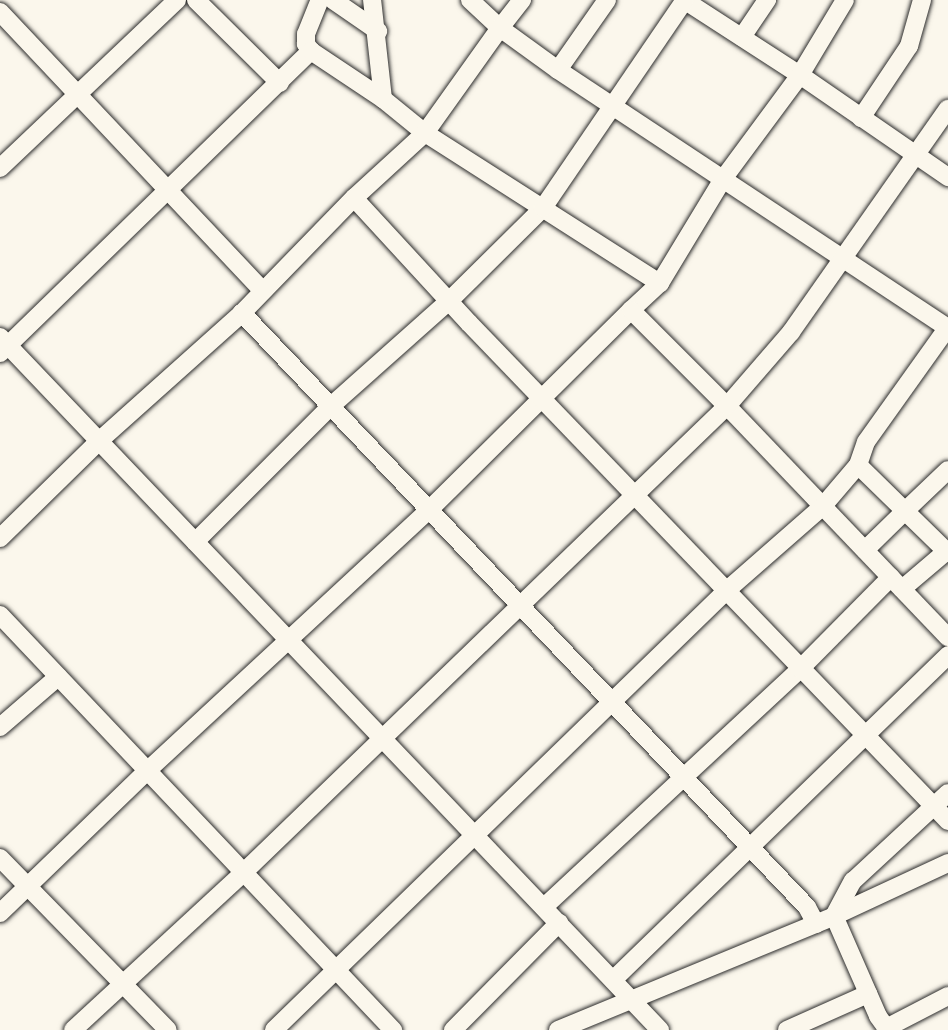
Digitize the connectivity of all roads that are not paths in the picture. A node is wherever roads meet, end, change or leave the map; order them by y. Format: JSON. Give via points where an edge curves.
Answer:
{"nodes":[{"id":1,"x":177,"y":0,"type":"edge"},
{"id":2,"x":196,"y":0,"type":"edge"},
{"id":3,"x":320,"y":0,"type":"edge"},
{"id":4,"x":333,"y":0,"type":"edge"},
{"id":5,"x":372,"y":0,"type":"edge"},
{"id":6,"x":470,"y":0,"type":"edge"},
{"id":7,"x":522,"y":0,"type":"edge"},
{"id":8,"x":607,"y":0,"type":"edge"},
{"id":9,"x":685,"y":0,"type":"edge"},
{"id":10,"x":767,"y":0,"type":"edge"},
{"id":11,"x":845,"y":0,"type":"edge"},
{"id":12,"x":922,"y":0,"type":"edge"},
{"id":13,"x":0,"y":12,"type":"edge"},
{"id":14,"x":500,"y":28,"type":"junction"},
{"id":15,"x":378,"y":32,"type":"junction"},
{"id":16,"x":742,"y":37,"type":"junction"},
{"id":17,"x":312,"y":51,"type":"junction"},
{"id":18,"x":558,"y":70,"type":"junction"},
{"id":19,"x":800,"y":75,"type":"junction"},
{"id":20,"x":280,"y":83,"type":"junction"},
{"id":21,"x":77,"y":93,"type":"junction"},
{"id":22,"x":383,"y":99,"type":"junction"},
{"id":23,"x":612,"y":106,"type":"junction"},
{"id":24,"x":948,"y":109,"type":"edge"},
{"id":25,"x":861,"y":118,"type":"junction"},
{"id":26,"x":425,"y":133,"type":"junction"},
{"id":27,"x":915,"y":156,"type":"junction"},
{"id":28,"x":0,"y":168,"type":"edge"},
{"id":29,"x":948,"y":177,"type":"edge"},
{"id":30,"x":723,"y":179,"type":"junction"},
{"id":31,"x":169,"y":189,"type":"junction"},
{"id":32,"x":354,"y":198,"type":"junction"},
{"id":33,"x":543,"y":208,"type":"junction"},
{"id":34,"x":842,"y":258,"type":"junction"},
{"id":35,"x":660,"y":283,"type":"junction"},
{"id":36,"x":263,"y":291,"type":"junction"},
{"id":37,"x":449,"y":301,"type":"junction"},
{"id":38,"x":631,"y":309,"type":"junction"},
{"id":39,"x":242,"y":313,"type":"junction"},
{"id":40,"x":948,"y":327,"type":"edge"},
{"id":41,"x":3,"y":345,"type":"edge"},
{"id":42,"x":540,"y":398,"type":"junction"},
{"id":43,"x":331,"y":406,"type":"junction"},
{"id":44,"x":727,"y":406,"type":"junction"},
{"id":45,"x":99,"y":441,"type":"junction"},
{"id":46,"x":858,"y":465,"type":"junction"},
{"id":47,"x":948,"y":470,"type":"edge"},
{"id":48,"x":633,"y":495,"type":"junction"},
{"id":49,"x":823,"y":506,"type":"junction"},
{"id":50,"x":430,"y":509,"type":"junction"},
{"id":51,"x":905,"y":511,"type":"junction"},
{"id":52,"x":0,"y":538,"type":"edge"},
{"id":53,"x":195,"y":542,"type":"junction"},
{"id":54,"x":865,"y":550,"type":"junction"},
{"id":55,"x":947,"y":552,"type":"edge"},
{"id":56,"x":896,"y":583,"type":"junction"},
{"id":57,"x":726,"y":591,"type":"junction"},
{"id":58,"x":521,"y":605,"type":"junction"},
{"id":59,"x":0,"y":615,"type":"edge"},
{"id":60,"x":948,"y":637,"type":"edge"},
{"id":61,"x":289,"y":641,"type":"junction"},
{"id":62,"x":948,"y":654,"type":"edge"},
{"id":63,"x":800,"y":669,"type":"junction"},
{"id":64,"x":58,"y":677,"type":"junction"},
{"id":65,"x":612,"y":702,"type":"junction"},
{"id":66,"x":0,"y":727,"type":"edge"},
{"id":67,"x":865,"y":737,"type":"junction"},
{"id":68,"x":381,"y":738,"type":"junction"},
{"id":69,"x":147,"y":771,"type":"junction"},
{"id":70,"x":684,"y":777,"type":"junction"},
{"id":71,"x":948,"y":793,"type":"edge"},
{"id":72,"x":934,"y":805,"type":"junction"},
{"id":73,"x":948,"y":821,"type":"edge"},
{"id":74,"x":474,"y":834,"type":"junction"},
{"id":75,"x":749,"y":846,"type":"junction"},
{"id":76,"x":0,"y":858,"type":"edge"},
{"id":77,"x":948,"y":863,"type":"edge"},
{"id":78,"x":244,"y":872,"type":"junction"},
{"id":79,"x":27,"y":887,"type":"junction"},
{"id":80,"x":544,"y":907,"type":"junction"},
{"id":81,"x":0,"y":913,"type":"edge"},
{"id":82,"x":834,"y":916,"type":"junction"},
{"id":83,"x":559,"y":923,"type":"junction"},
{"id":84,"x":816,"y":924,"type":"junction"},
{"id":85,"x":336,"y":971,"type":"junction"},
{"id":86,"x":614,"y":980,"type":"junction"},
{"id":87,"x":124,"y":983,"type":"junction"},
{"id":88,"x":868,"y":994,"type":"junction"},
{"id":89,"x":948,"y":996,"type":"edge"},
{"id":90,"x":633,"y":999,"type":"junction"},
{"id":91,"x":887,"y":1029,"type":"edge"},
{"id":92,"x":73,"y":1030,"type":"edge"},
{"id":93,"x":168,"y":1030,"type":"edge"},
{"id":94,"x":274,"y":1030,"type":"edge"},
{"id":95,"x":393,"y":1030,"type":"edge"},
{"id":96,"x":453,"y":1030,"type":"edge"},
{"id":97,"x":558,"y":1030,"type":"edge"},
{"id":98,"x":660,"y":1030,"type":"edge"},
{"id":99,"x":787,"y":1030,"type":"edge"}],
"edges":[{"from":1,"to":21,"type":"street"},
{"from":2,"to":20,"type":"street"},
{"from":3,"to":17,"type":"street","via":[[306,34],[306,44]]},
{"from":4,"to":15,"type":"street"},
{"from":5,"to":15,"type":"street"},
{"from":6,"to":14,"type":"street"},
{"from":7,"to":14,"type":"street"},
{"from":8,"to":18,"type":"street"},
{"from":9,"to":16,"type":"street"},
{"from":9,"to":23,"type":"street"},
{"from":10,"to":16,"type":"street"},
{"from":11,"to":19,"type":"street"},
{"from":12,"to":25,"type":"street","via":[[909,46]]},
{"from":13,"to":21,"type":"street"},
{"from":14,"to":18,"type":"street"},
{"from":14,"to":26,"type":"street"},
{"from":15,"to":22,"type":"street"},
{"from":16,"to":19,"type":"street"},
{"from":17,"to":20,"type":"street"},
{"from":17,"to":22,"type":"street"},
{"from":18,"to":23,"type":"street"},
{"from":19,"to":25,"type":"street"},
{"from":19,"to":30,"type":"street"},
{"from":20,"to":31,"type":"street"},
{"from":21,"to":28,"type":"street"},
{"from":21,"to":31,"type":"street"},
{"from":22,"to":26,"type":"street"},
{"from":23,"to":30,"type":"street"},
{"from":23,"to":33,"type":"street"},
{"from":24,"to":27,"type":"street"},
{"from":25,"to":27,"type":"street"},
{"from":26,"to":32,"type":"street"},
{"from":26,"to":33,"type":"street"},
{"from":27,"to":29,"type":"street"},
{"from":27,"to":34,"type":"street"},
{"from":30,"to":34,"type":"street"},
{"from":30,"to":35,"type":"street"},
{"from":31,"to":36,"type":"street"},
{"from":31,"to":41,"type":"street"},
{"from":32,"to":36,"type":"street"},
{"from":32,"to":37,"type":"street"},
{"from":33,"to":35,"type":"street"},
{"from":33,"to":37,"type":"street"},
{"from":34,"to":40,"type":"street"},
{"from":34,"to":44,"type":"street","via":[[780,346]]},
{"from":35,"to":38,"type":"street"},
{"from":36,"to":39,"type":"street"},
{"from":37,"to":42,"type":"street"},
{"from":37,"to":43,"type":"street"},
{"from":38,"to":42,"type":"street"},
{"from":38,"to":44,"type":"street"},
{"from":39,"to":43,"type":"street"},
{"from":39,"to":45,"type":"street"},
{"from":40,"to":46,"type":"street","via":[[866,442]]},
{"from":41,"to":45,"type":"street"},
{"from":42,"to":48,"type":"street"},
{"from":42,"to":50,"type":"street"},
{"from":43,"to":50,"type":"street"},
{"from":43,"to":53,"type":"street"},
{"from":44,"to":48,"type":"street"},
{"from":44,"to":49,"type":"street"},
{"from":45,"to":52,"type":"street"},
{"from":45,"to":53,"type":"street"},
{"from":46,"to":49,"type":"street"},
{"from":46,"to":51,"type":"street"},
{"from":47,"to":51,"type":"street"},
{"from":48,"to":57,"type":"street"},
{"from":48,"to":58,"type":"street"},
{"from":49,"to":54,"type":"street"},
{"from":49,"to":57,"type":"street"},
{"from":50,"to":58,"type":"street"},
{"from":50,"to":61,"type":"street"},
{"from":51,"to":54,"type":"street"},
{"from":51,"to":55,"type":"street"},
{"from":53,"to":61,"type":"street"},
{"from":54,"to":56,"type":"street"},
{"from":55,"to":56,"type":"street"},
{"from":56,"to":60,"type":"street"},
{"from":56,"to":63,"type":"street"},
{"from":57,"to":63,"type":"street"},
{"from":57,"to":65,"type":"street"},
{"from":58,"to":65,"type":"street"},
{"from":58,"to":68,"type":"street"},
{"from":59,"to":64,"type":"street"},
{"from":61,"to":68,"type":"street"},
{"from":61,"to":69,"type":"street"},
{"from":62,"to":67,"type":"street"},
{"from":63,"to":67,"type":"street"},
{"from":63,"to":70,"type":"street"},
{"from":64,"to":66,"type":"street"},
{"from":64,"to":69,"type":"street"},
{"from":65,"to":70,"type":"street"},
{"from":65,"to":74,"type":"street"},
{"from":67,"to":72,"type":"street"},
{"from":67,"to":75,"type":"street"},
{"from":68,"to":74,"type":"street"},
{"from":68,"to":78,"type":"street"},
{"from":69,"to":78,"type":"street"},
{"from":69,"to":79,"type":"street"},
{"from":70,"to":75,"type":"street"},
{"from":70,"to":80,"type":"street"},
{"from":71,"to":72,"type":"street"},
{"from":72,"to":73,"type":"street"},
{"from":72,"to":82,"type":"street","via":[[853,881]]},
{"from":74,"to":80,"type":"street"},
{"from":74,"to":85,"type":"street"},
{"from":75,"to":84,"type":"street","via":[[807,907]]},
{"from":75,"to":86,"type":"street"},
{"from":76,"to":79,"type":"street"},
{"from":77,"to":82,"type":"street"},
{"from":78,"to":85,"type":"street"},
{"from":78,"to":87,"type":"street"},
{"from":79,"to":81,"type":"street"},
{"from":79,"to":87,"type":"street"},
{"from":80,"to":83,"type":"street"},
{"from":82,"to":84,"type":"street"},
{"from":82,"to":88,"type":"street"},
{"from":83,"to":86,"type":"street"},
{"from":83,"to":96,"type":"street"},
{"from":84,"to":90,"type":"street"},
{"from":85,"to":94,"type":"street"},
{"from":85,"to":95,"type":"street"},
{"from":86,"to":90,"type":"street"},
{"from":87,"to":92,"type":"street"},
{"from":87,"to":93,"type":"street"},
{"from":88,"to":91,"type":"street"},
{"from":88,"to":99,"type":"street"},
{"from":89,"to":91,"type":"street"},
{"from":90,"to":97,"type":"street"},
{"from":90,"to":98,"type":"street"}]}
